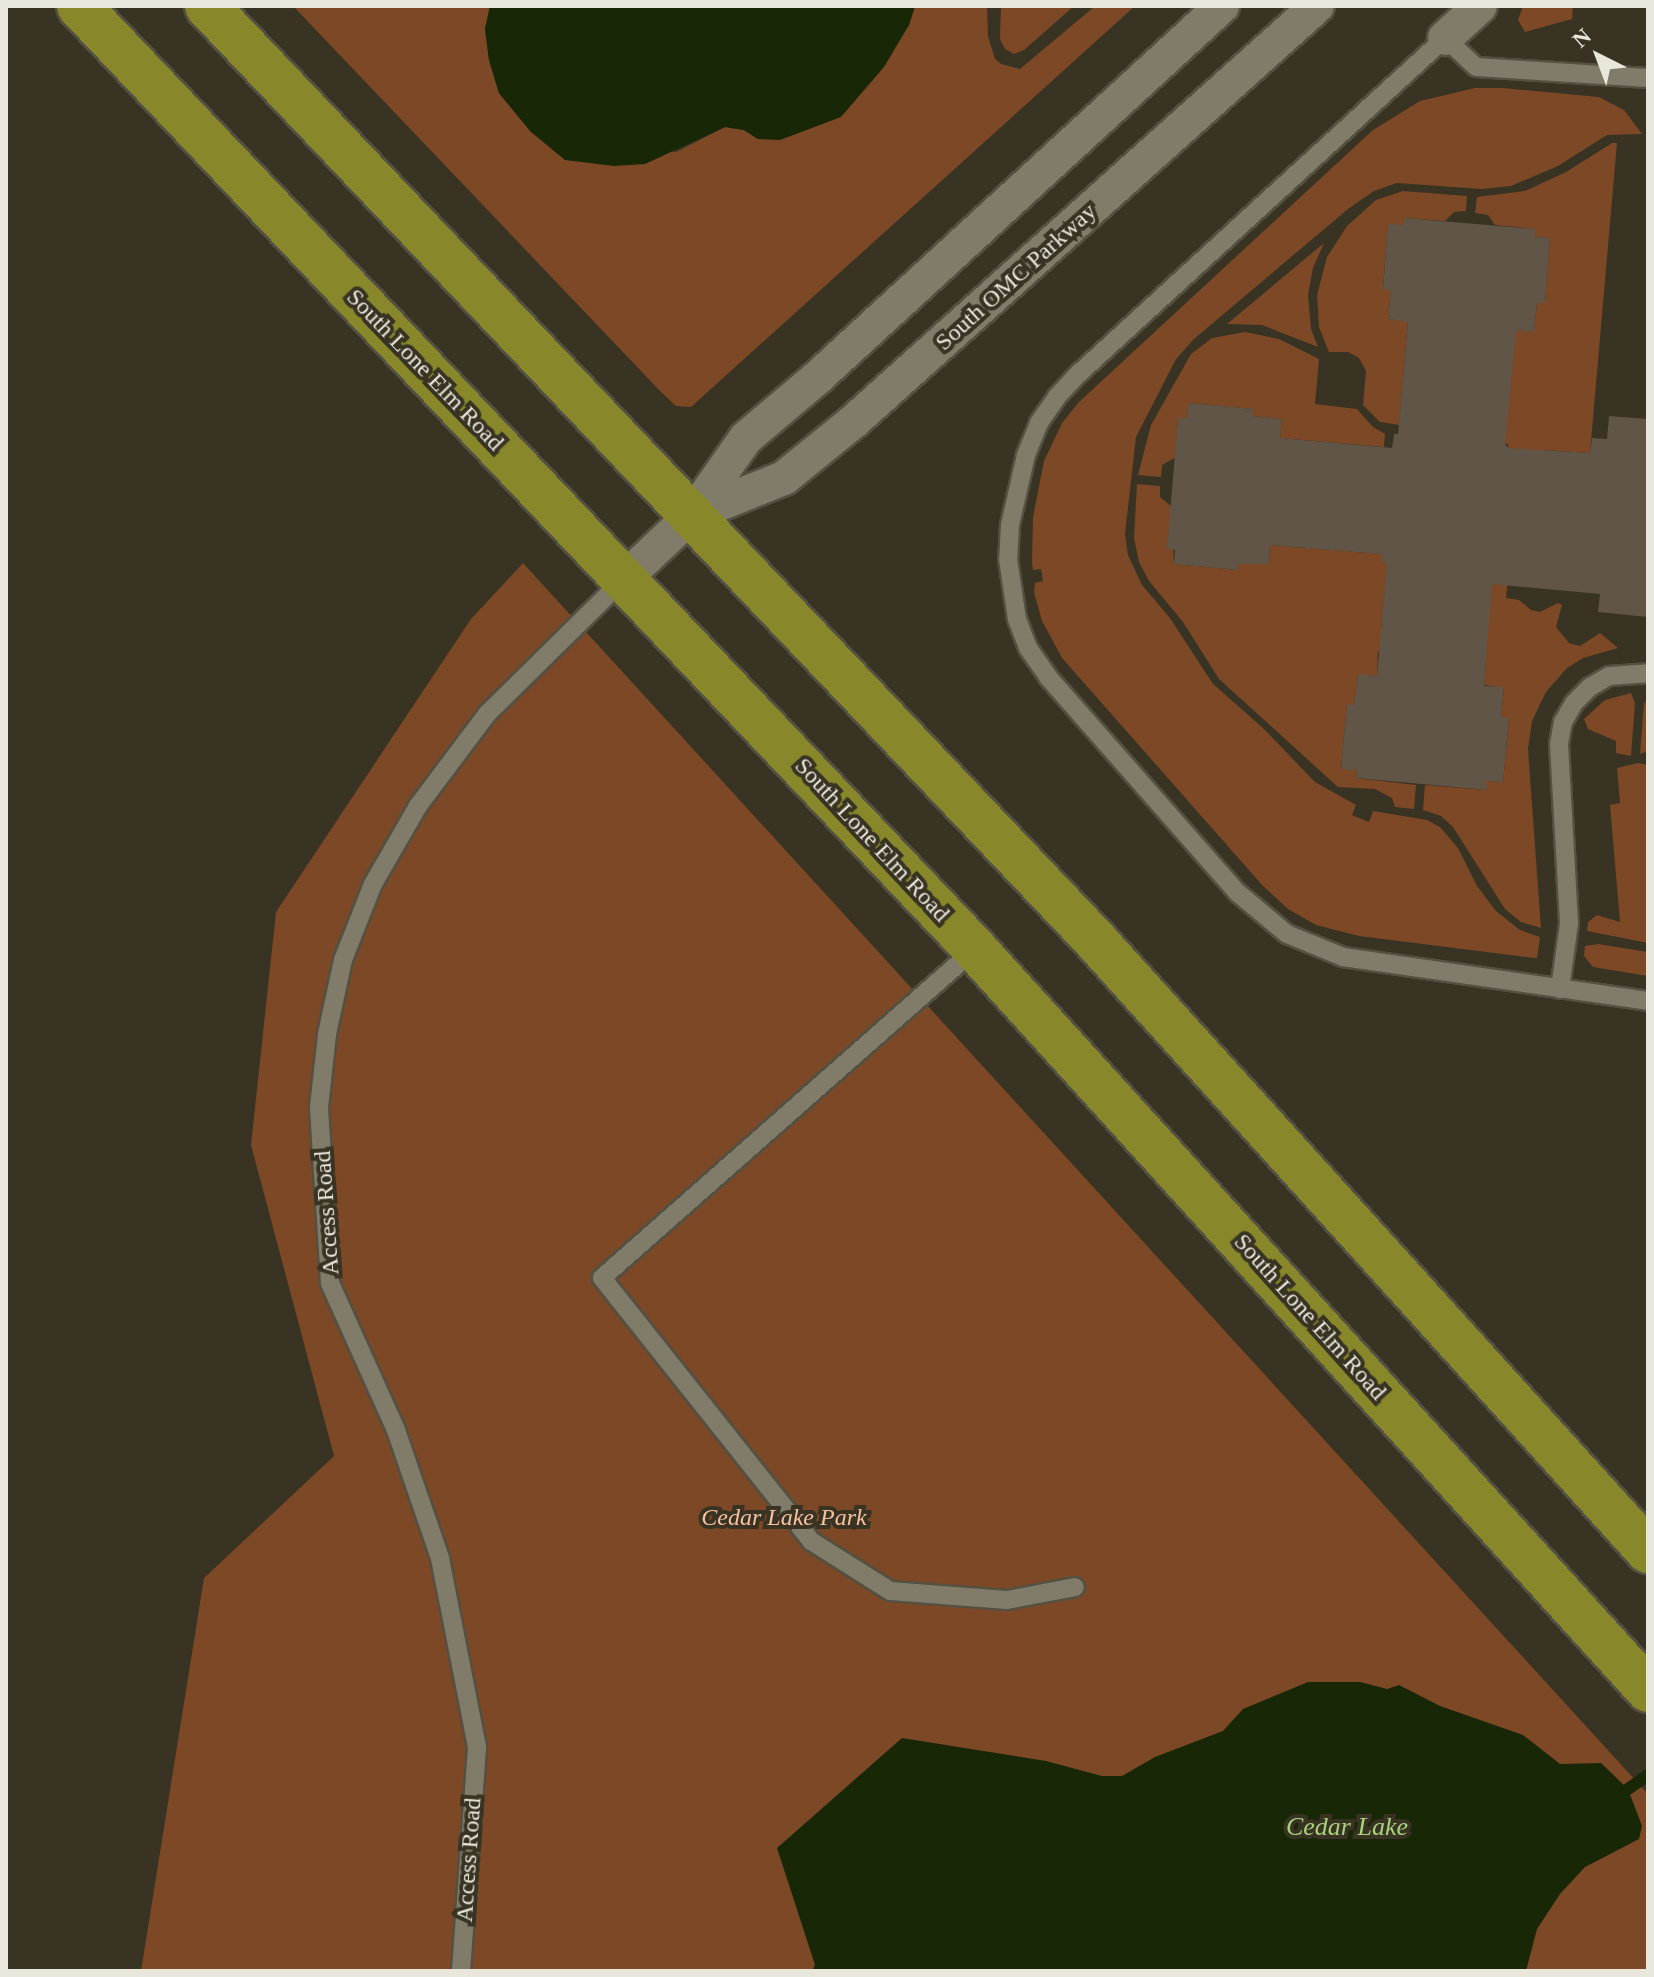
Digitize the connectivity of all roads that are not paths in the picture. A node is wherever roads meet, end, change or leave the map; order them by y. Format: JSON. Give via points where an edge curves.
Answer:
{"nodes":[{"id":1,"x":79,"y":6,"type":"edge"},
{"id":2,"x":207,"y":6,"type":"edge"},
{"id":3,"x":1222,"y":6,"type":"edge"},
{"id":4,"x":1317,"y":6,"type":"edge"},
{"id":5,"x":1480,"y":6,"type":"edge"},
{"id":6,"x":1445,"y":38,"type":"junction"},
{"id":7,"x":1648,"y":78,"type":"edge"},
{"id":8,"x":692,"y":515,"type":"junction"},
{"id":9,"x":624,"y":579,"type":"junction"},
{"id":10,"x":1648,"y":673,"type":"edge"},
{"id":11,"x":975,"y":949,"type":"junction"},
{"id":12,"x":1560,"y":989,"type":"junction"},
{"id":13,"x":1648,"y":1001,"type":"edge"},
{"id":14,"x":1642,"y":1544,"type":"edge"},
{"id":15,"x":1075,"y":1587,"type":"dead end"},
{"id":16,"x":1648,"y":1690,"type":"edge"},
{"id":17,"x":461,"y":1971,"type":"edge"}],
"edges":[{"from":1,"to":9,"type":"main road","name":"South Lone Elm Road"},
{"from":2,"to":8,"type":"main road"},
{"from":3,"to":8,"type":"street","name":"South OMC Parkway","via":[[746,438]]},
{"from":4,"to":8,"type":"street","name":"South OMC Parkway","via":[[853,422],[784,478]]},
{"from":5,"to":6,"type":"street"},
{"from":6,"to":7,"type":"lane","via":[[1476,67]]},
{"from":6,"to":12,"type":"lane","via":[[1057,397],[1039,423],[1016,492],[1010,589],[1028,648],[1071,708],[1238,893],[1287,934],[1343,957]]},
{"from":8,"to":9,"type":"street","name":"South OMC Parkway"},
{"from":8,"to":14,"type":"main road","via":[[1096,941]]},
{"from":9,"to":11,"type":"main road","name":"South Lone Elm Road"},
{"from":9,"to":17,"type":"lane","name":"Access Road","via":[[487,714],[418,806],[373,884],[343,960],[327,1034],[319,1107],[330,1283],[396,1430],[440,1558],[477,1747]]},
{"from":10,"to":12,"type":"lane","via":[[1609,676],[1590,687],[1563,722],[1559,744],[1569,923]]},
{"from":11,"to":15,"type":"lane","via":[[602,1278],[811,1541],[890,1591],[1007,1600]]},
{"from":11,"to":16,"type":"main road","name":"South Lone Elm Road"},
{"from":12,"to":13,"type":"lane"}]}
